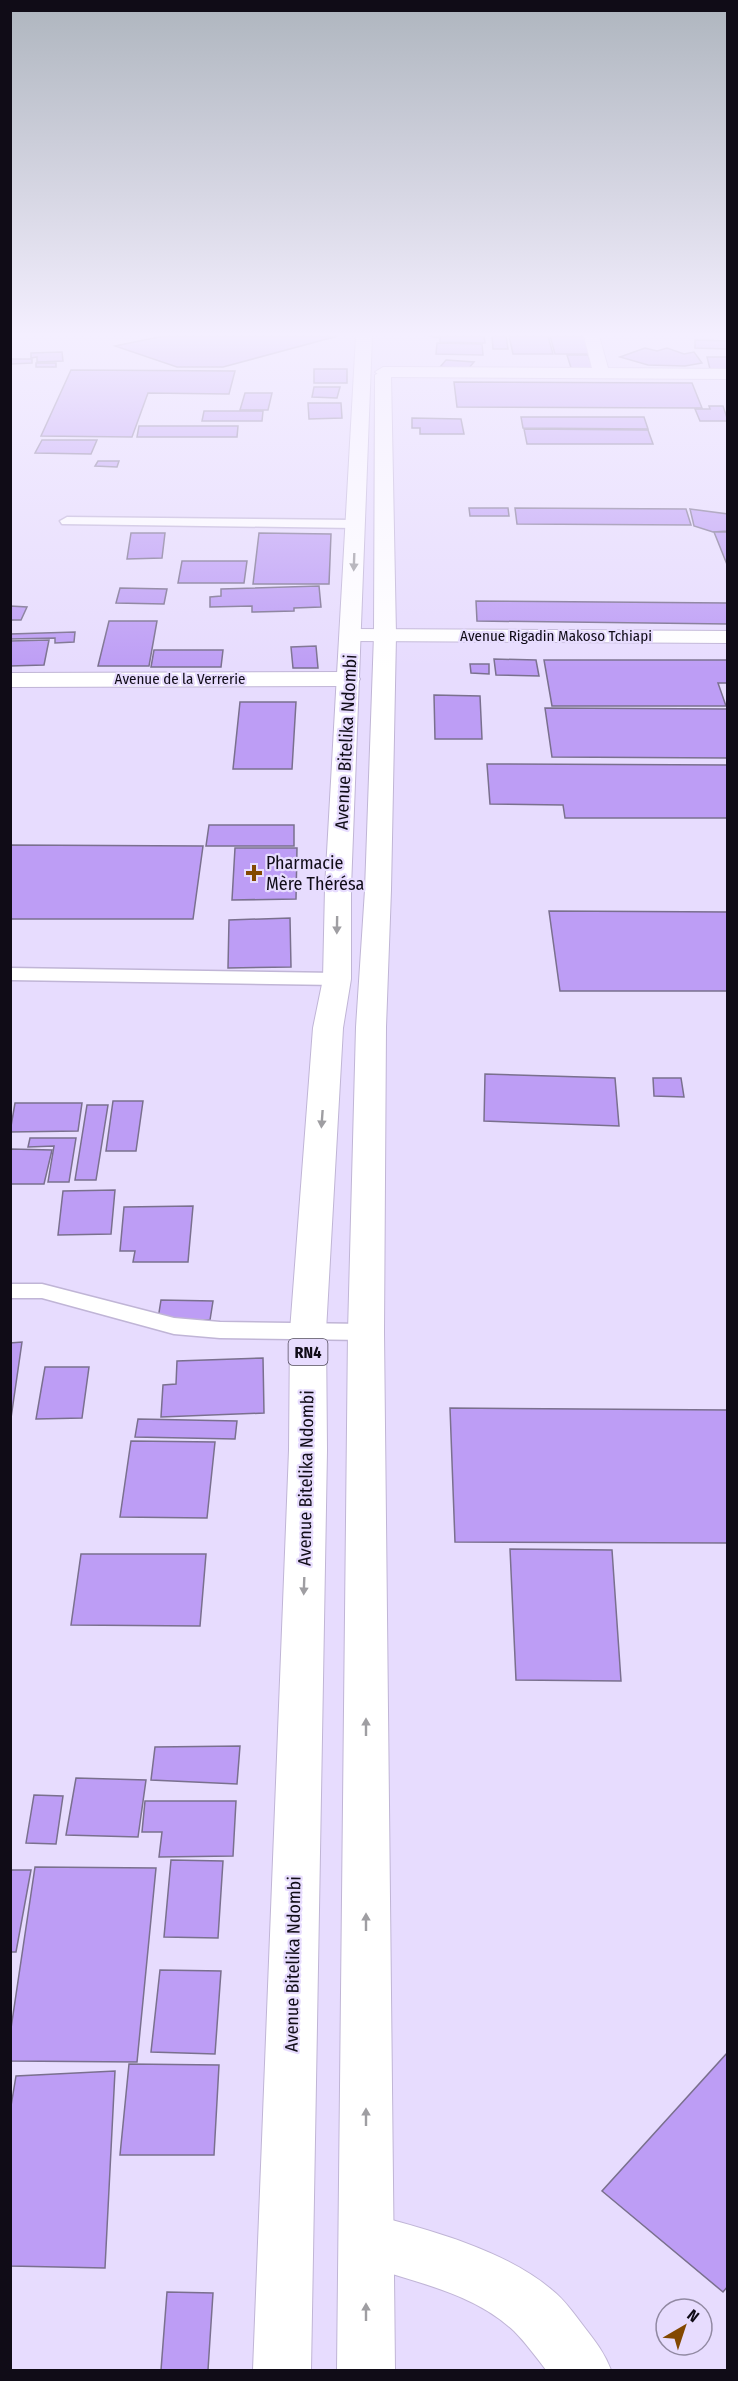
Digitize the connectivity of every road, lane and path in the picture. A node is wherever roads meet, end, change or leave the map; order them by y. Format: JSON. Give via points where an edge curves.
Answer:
{"nodes":[{"id":1,"x":359,"y":447,"type":"edge"},
{"id":2,"x":379,"y":447,"type":"edge"},
{"id":3,"x":67,"y":521,"type":"dead end"},
{"id":4,"x":355,"y":524,"type":"junction"},
{"id":5,"x":368,"y":635,"type":"junction"},
{"id":6,"x":728,"y":637,"type":"edge"},
{"id":7,"x":349,"y":679,"type":"junction"},
{"id":8,"x":10,"y":680,"type":"edge"},
{"id":9,"x":10,"y":974,"type":"edge"},
{"id":10,"x":337,"y":979,"type":"junction"},
{"id":11,"x":10,"y":1291,"type":"edge"},
{"id":12,"x":308,"y":1331,"type":"junction"},
{"id":13,"x":366,"y":1332,"type":"junction"},
{"id":14,"x":366,"y":2240,"type":"junction"},
{"id":15,"x":282,"y":2370,"type":"edge"},
{"id":16,"x":366,"y":2370,"type":"edge"},
{"id":17,"x":582,"y":2370,"type":"edge"}],
"edges":[{"from":1,"to":4,"type":"main road","name":"Avenue Bitelika Ndombi","number":"RN4"},
{"from":2,"to":5,"type":"main road","name":"Avenue Bitelika Ndombi","number":"RN4"},
{"from":3,"to":4,"type":"lane"},
{"from":4,"to":5,"type":"main road","name":"Avenue Bitelika Ndombi","number":"RN4","one_way":true},
{"from":5,"to":6,"type":"main road","name":"Avenue Rigadin Makoso Tchiapi"},
{"from":5,"to":7,"type":"main road","name":"Avenue Bitelika Ndombi","number":"RN4"},
{"from":5,"to":13,"type":"main road","name":"Avenue Bitelika Ndombi","number":"RN4","via":[[378,890],[371,1027]]},
{"from":7,"to":8,"type":"main road","name":"Avenue de la Verrerie"},
{"from":7,"to":10,"type":"main road","name":"Avenue Bitelika Ndombi","number":"RN4","one_way":true},
{"from":9,"to":10,"type":"lane"},
{"from":10,"to":12,"type":"main road","name":"Avenue Bitelika Ndombi","number":"RN4","one_way":true,"via":[[328,1028]]},
{"from":11,"to":12,"type":"lane","via":[[42,1291],[174,1326]]},
{"from":12,"to":13,"type":"lane"},
{"from":12,"to":15,"type":"main road","name":"Avenue Bitelika Ndombi","number":"RN4","one_way":true},
{"from":14,"to":13,"type":"main road","name":"Avenue Bitelika Ndombi","number":"RN4","one_way":true},
{"from":16,"to":14,"type":"main road","name":"Avenue Bitelika Ndombi","number":"RN4","one_way":true},
{"from":14,"to":17,"type":"main road","via":[[432,2258],[483,2279],[530,2307]]}]}
